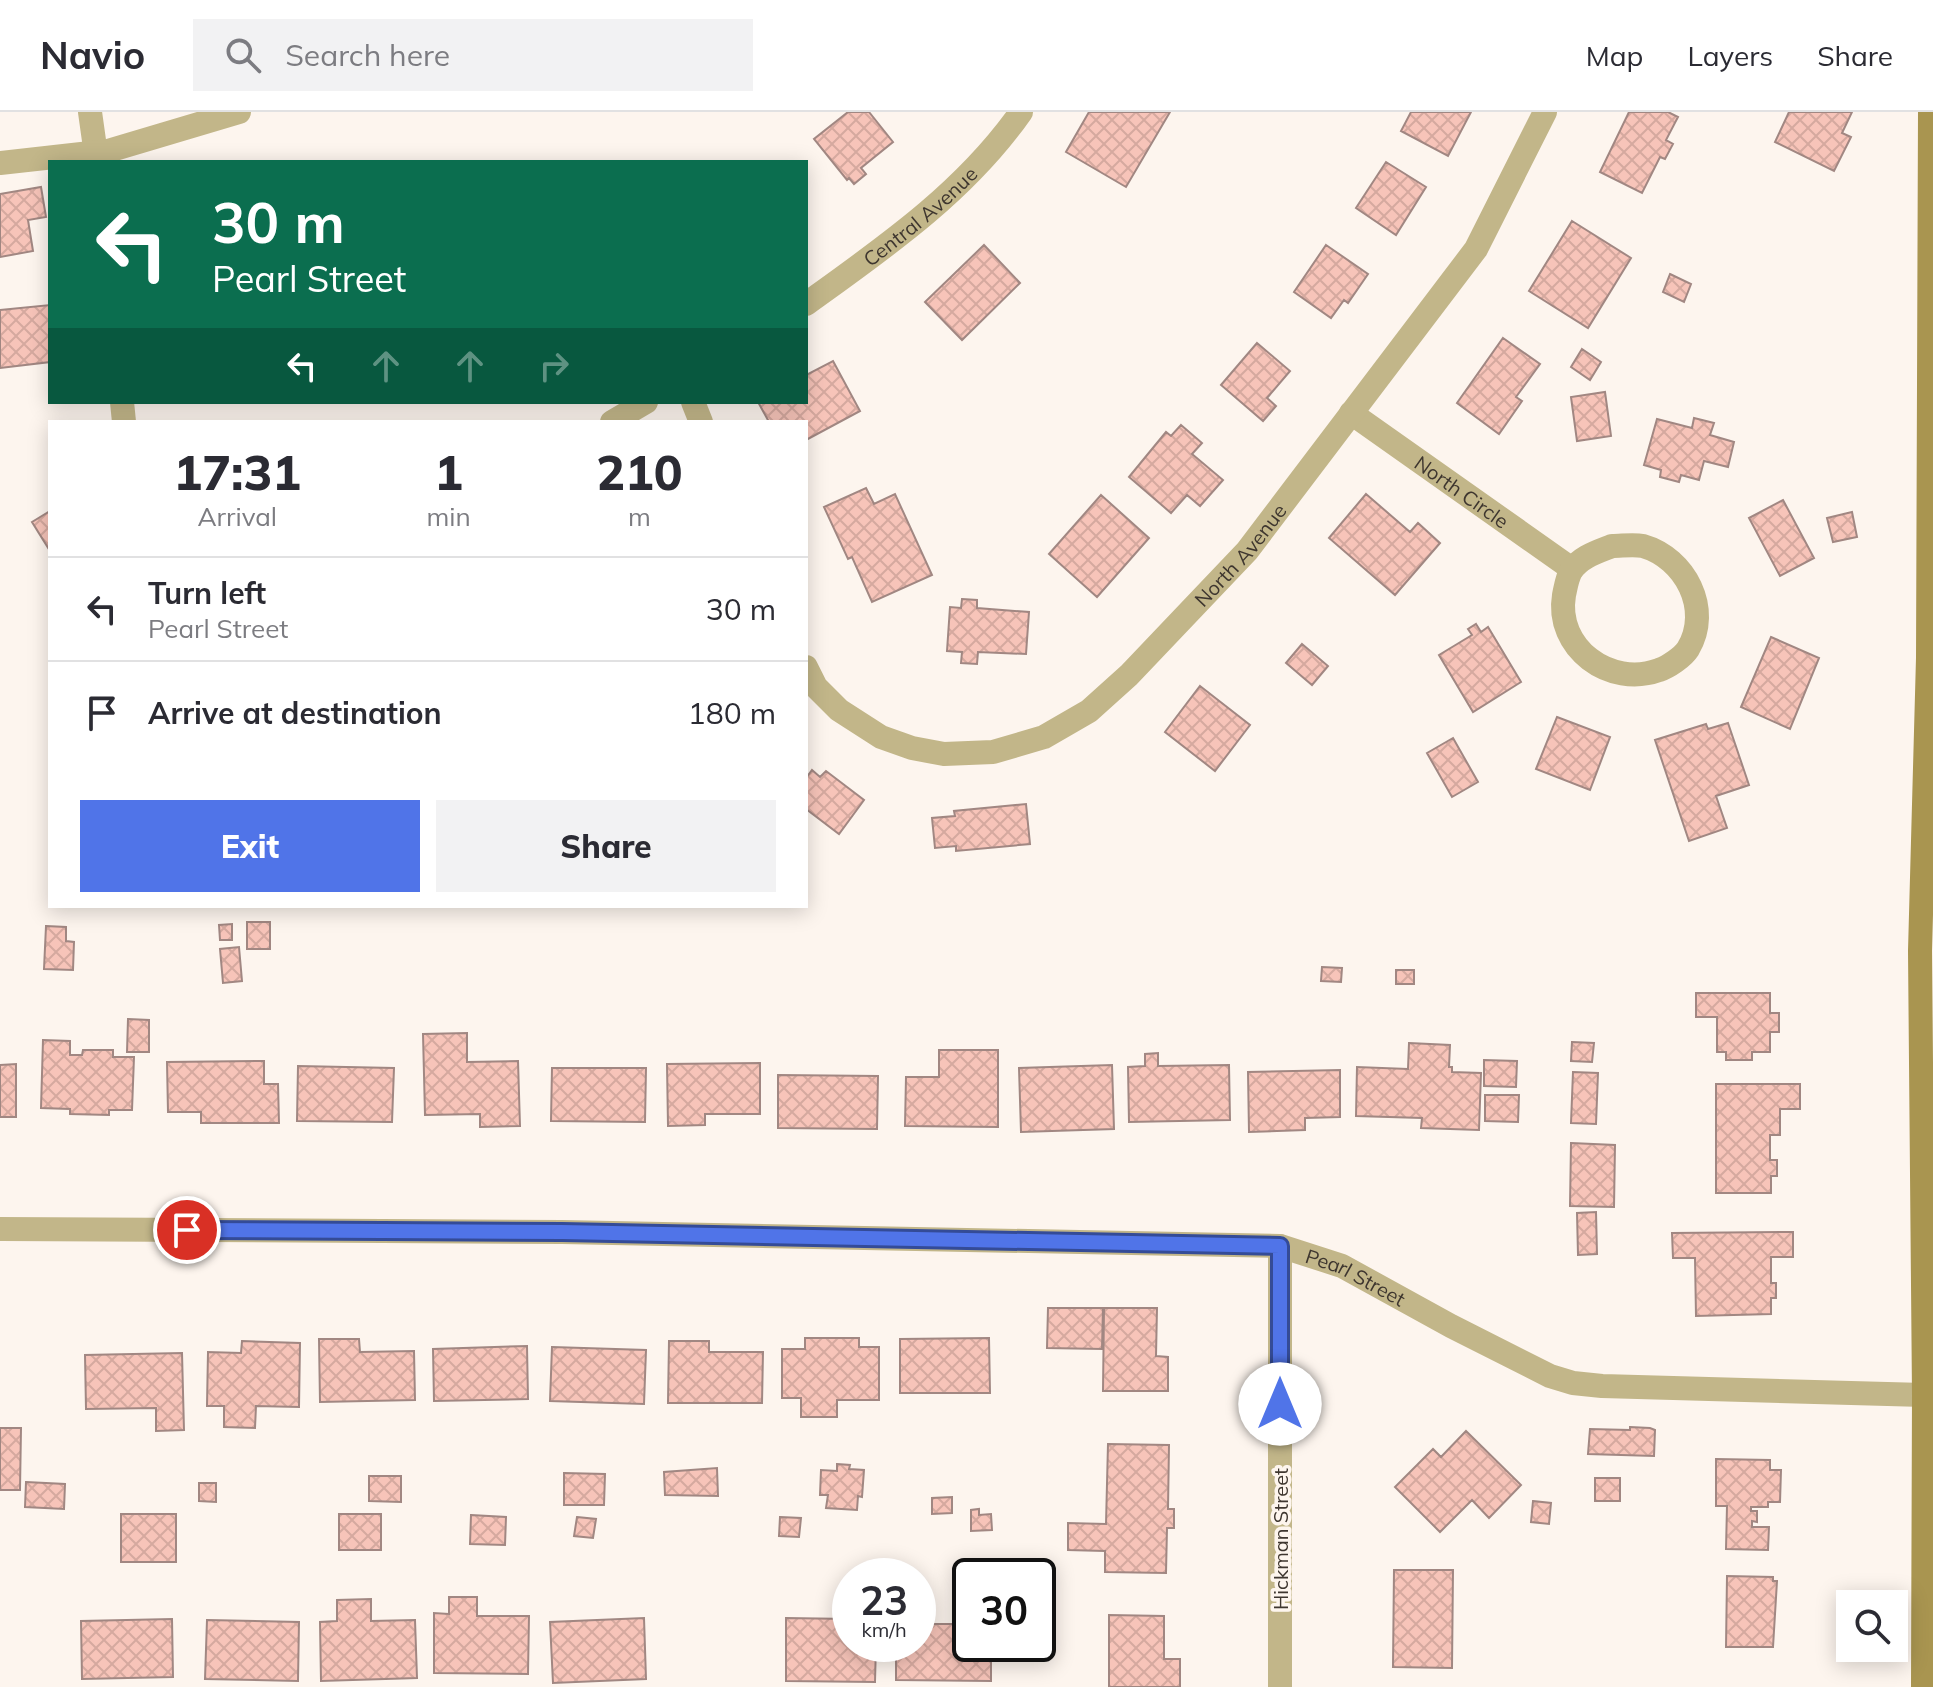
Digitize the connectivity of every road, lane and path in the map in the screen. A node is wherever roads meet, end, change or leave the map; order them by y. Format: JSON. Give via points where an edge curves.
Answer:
{"nodes":[{"id":1,"x":90,"y":112,"type":"edge"},
{"id":2,"x":239,"y":112,"type":"edge"},
{"id":3,"x":1021,"y":112,"type":"edge"},
{"id":4,"x":1545,"y":112,"type":"edge"},
{"id":5,"x":1930,"y":112,"type":"edge"},
{"id":6,"x":96,"y":157,"type":"edge"},
{"id":7,"x":0,"y":163,"type":"edge"},
{"id":8,"x":1932,"y":167,"type":"edge"},
{"id":9,"x":808,"y":303,"type":"edge"},
{"id":10,"x":643,"y":404,"type":"edge"},
{"id":11,"x":1351,"y":413,"type":"junction"},
{"id":12,"x":615,"y":420,"type":"edge"},
{"id":13,"x":1572,"y":569,"type":"junction"},
{"id":14,"x":1930,"y":658,"type":"edge"},
{"id":15,"x":808,"y":671,"type":"edge"},
{"id":16,"x":0,"y":1229,"type":"edge"},
{"id":17,"x":1280,"y":1246,"type":"junction"},
{"id":18,"x":1928,"y":1252,"type":"edge"},
{"id":19,"x":1924,"y":1395,"type":"junction"},
{"id":20,"x":1280,"y":1687,"type":"edge"},
{"id":21,"x":1923,"y":1687,"type":"edge"}],
"edges":[{"from":1,"to":6,"type":"street"},
{"from":2,"to":6,"type":"street"},
{"from":3,"to":9,"type":"street","name":"Central Avenue","via":[[953,191]]},
{"from":4,"to":11,"type":"street","name":"North Avenue","via":[[1476,249]]},
{"from":5,"to":8,"type":"main road"},
{"from":6,"to":7,"type":"street"},
{"from":8,"to":14,"type":"main road"},
{"from":10,"to":12,"type":"street"},
{"from":11,"to":13,"type":"street","name":"North Circle"},
{"from":11,"to":15,"type":"street","name":"North Avenue","via":[[1247,551],[1140,664],[1089,711],[1044,737],[993,752],[944,754],[912,748],[881,737],[839,710]]},
{"from":13,"to":13,"type":"street","via":[[1562,606],[1568,634],[1585,657],[1614,672],[1647,674],[1687,651],[1697,624],[1694,595],[1681,570],[1666,557],[1641,546],[1612,546],[1586,556]]},
{"from":14,"to":18,"type":"main road","via":[[1920,951]]},
{"from":16,"to":17,"type":"street","name":"Pearl Street","via":[[562,1232]]},
{"from":17,"to":19,"type":"street","name":"Pearl Street","via":[[1342,1266],[1451,1326],[1573,1383]]},
{"from":17,"to":20,"type":"street","name":"Hickman Street"},
{"from":18,"to":19,"type":"main road"},
{"from":19,"to":21,"type":"main road"}]}
